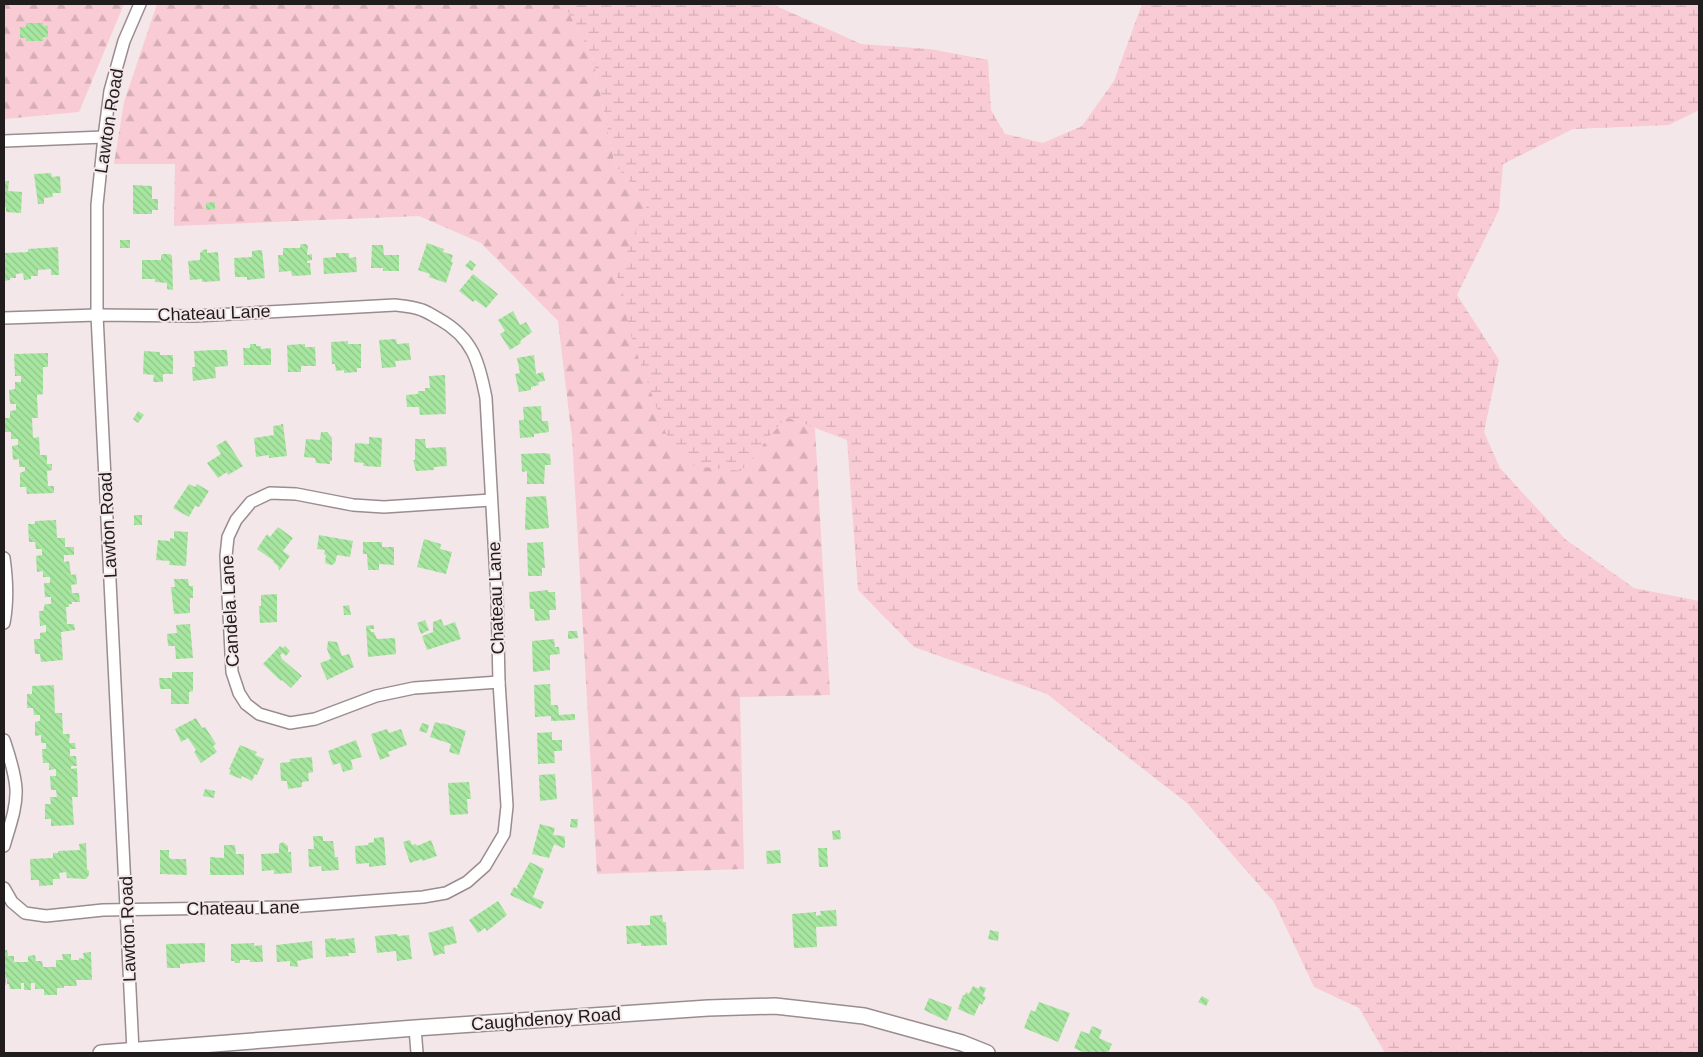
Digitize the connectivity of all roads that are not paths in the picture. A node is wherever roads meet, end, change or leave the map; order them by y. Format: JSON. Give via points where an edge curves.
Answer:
{"nodes":[{"id":1,"x":140,"y":4,"type":"edge"},
{"id":2,"x":104,"y":137,"type":"junction"},
{"id":3,"x":4,"y":141,"type":"edge"},
{"id":4,"x":97,"y":315,"type":"junction"},
{"id":5,"x":4,"y":318,"type":"edge"},
{"id":6,"x":491,"y":500,"type":"junction"},
{"id":7,"x":4,"y":558,"type":"edge"},
{"id":8,"x":4,"y":623,"type":"edge"},
{"id":9,"x":499,"y":682,"type":"junction"},
{"id":10,"x":4,"y":740,"type":"edge"},
{"id":11,"x":4,"y":846,"type":"edge"},
{"id":12,"x":4,"y":888,"type":"edge"},
{"id":13,"x":127,"y":910,"type":"junction"},
{"id":14,"x":415,"y":1028,"type":"junction"},
{"id":15,"x":133,"y":1051,"type":"junction"},
{"id":16,"x":101,"y":1053,"type":"edge"},
{"id":17,"x":417,"y":1053,"type":"edge"},
{"id":18,"x":987,"y":1053,"type":"edge"}],
"edges":[{"from":1,"to":2,"type":"street","name":"Lawton Road","via":[[110,91]]},
{"from":2,"to":3,"type":"street"},
{"from":2,"to":4,"type":"street","name":"Lawton Road","via":[[97,205]]},
{"from":4,"to":5,"type":"street","name":"Chateau Lane"},
{"from":4,"to":6,"type":"street","name":"Chateau Lane","via":[[196,316],[395,304],[422,310],[459,333],[468,343],[481,370],[486,398]]},
{"from":4,"to":13,"type":"street","name":"Lawton Road"},
{"from":6,"to":9,"type":"street","name":"Chateau Lane"},
{"from":6,"to":9,"type":"street","name":"Candela Lane","via":[[384,508],[270,493],[252,502],[236,520],[228,536],[226,556],[232,672],[238,693],[259,714],[290,723],[315,719],[376,696],[414,688]]},
{"from":7,"to":8,"type":"street"},
{"from":9,"to":13,"type":"street","name":"Chateau Lane","via":[[507,806],[504,834],[484,866],[467,882],[446,893],[423,897],[291,907]]},
{"from":10,"to":11,"type":"street","via":[[16,789],[14,811]]},
{"from":12,"to":13,"type":"street","name":"Chateau Lane","via":[[12,902],[25,913],[46,916]]},
{"from":13,"to":15,"type":"street","name":"Lawton Road"},
{"from":14,"to":15,"type":"street","name":"Caughdenoy Road"},
{"from":14,"to":17,"type":"street"},
{"from":14,"to":18,"type":"street","name":"Caughdenoy Road","via":[[775,1006],[864,1016]]},
{"from":15,"to":16,"type":"street","name":"Caughdenoy Road"}]}
